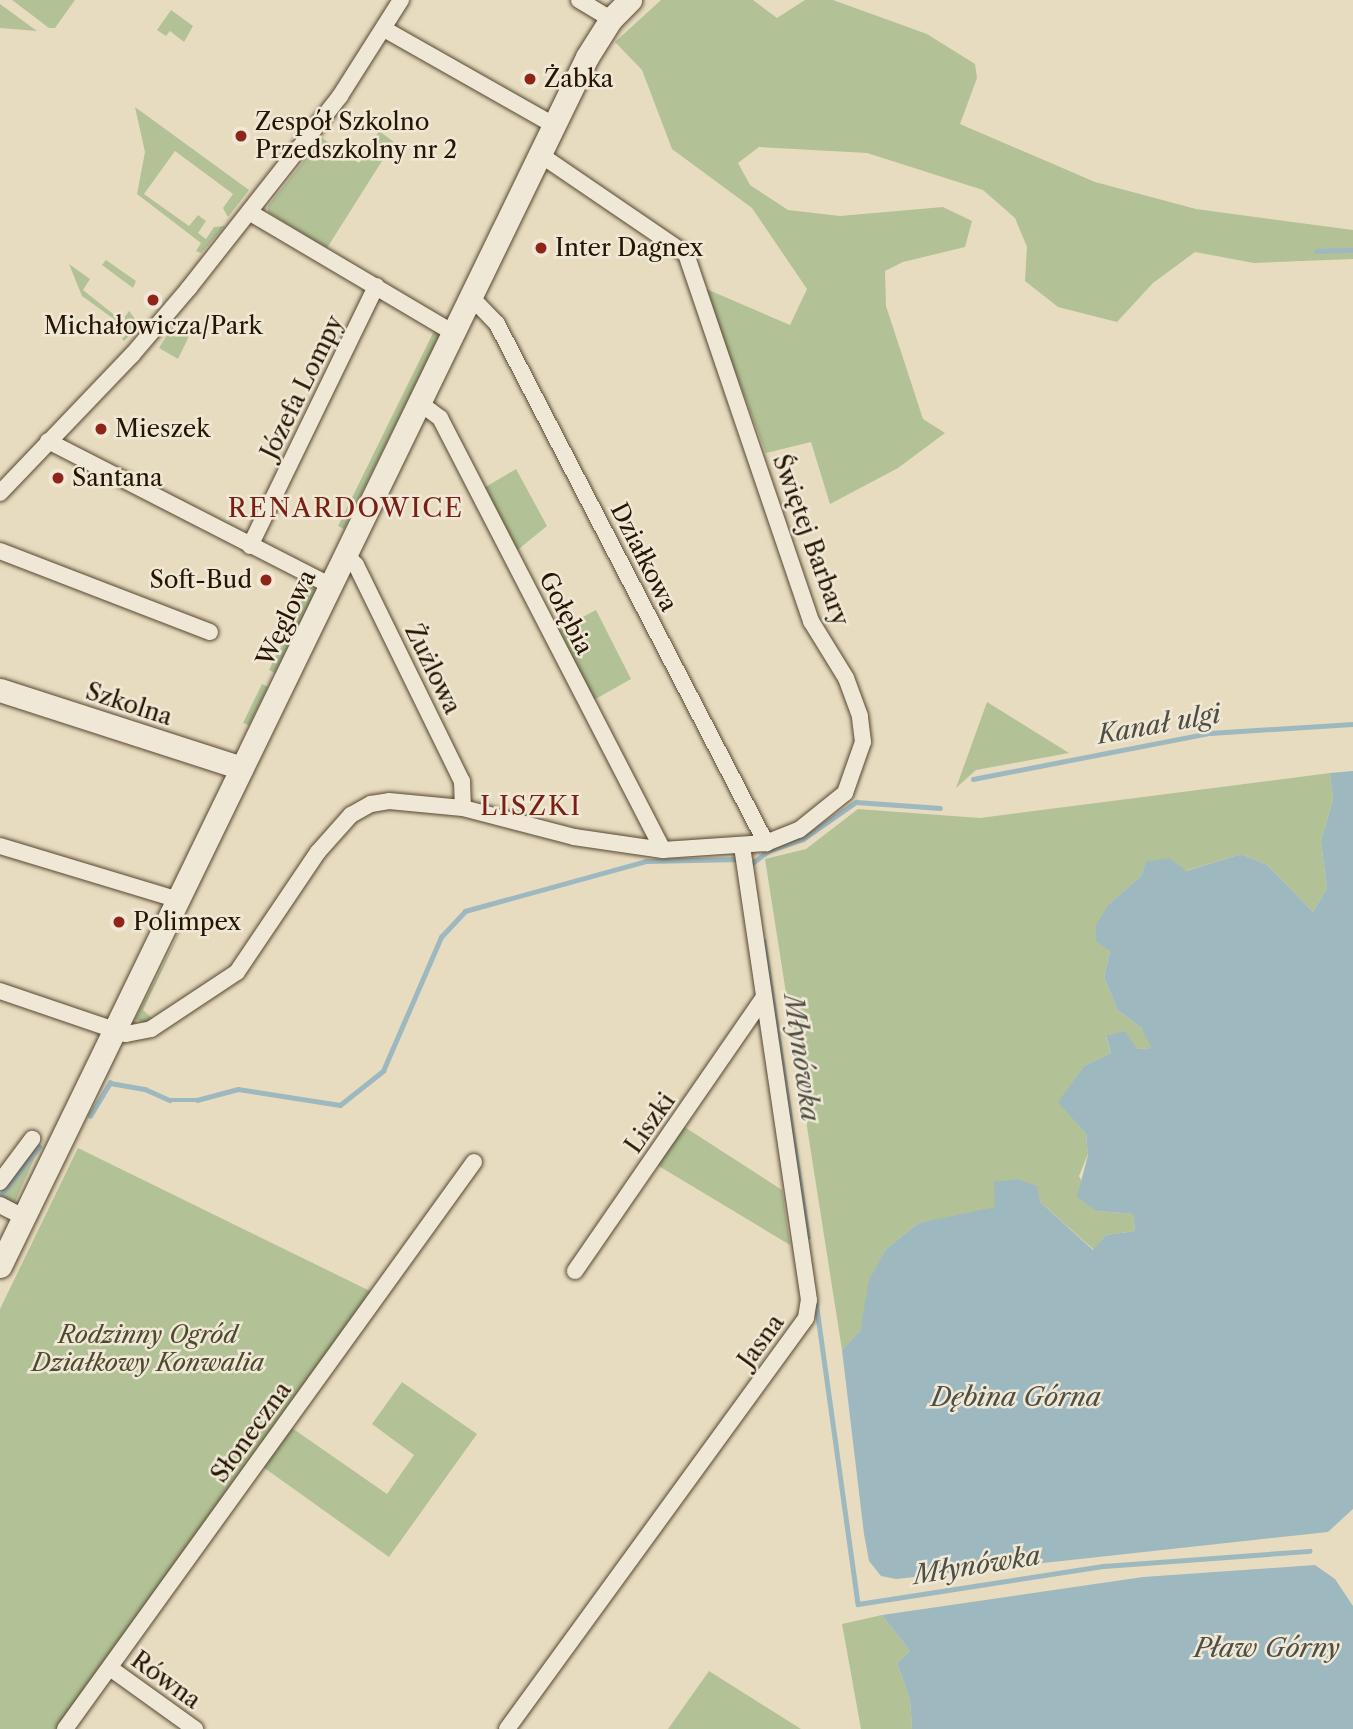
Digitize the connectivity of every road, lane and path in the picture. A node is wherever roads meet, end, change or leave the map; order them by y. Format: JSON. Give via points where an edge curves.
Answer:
{"nodes":[{"id":1,"x":401,"y":0,"type":"edge"},
{"id":2,"x":579,"y":0,"type":"edge"},
{"id":3,"x":630,"y":0,"type":"edge"},
{"id":4,"x":611,"y":19,"type":"junction"},
{"id":5,"x":384,"y":29,"type":"junction"},
{"id":6,"x":554,"y":125,"type":"junction"},
{"id":7,"x":541,"y":155,"type":"junction"},
{"id":8,"x":249,"y":212,"type":"junction"},
{"id":9,"x":376,"y":286,"type":"junction"},
{"id":10,"x":472,"y":298,"type":"junction"},
{"id":11,"x":454,"y":334,"type":"junction"},
{"id":12,"x":420,"y":403,"type":"junction"},
{"id":13,"x":48,"y":441,"type":"junction"},
{"id":14,"x":0,"y":493,"type":"edge"},
{"id":15,"x":250,"y":546,"type":"junction"},
{"id":16,"x":0,"y":551,"type":"edge"},
{"id":17,"x":346,"y":555,"type":"junction"},
{"id":18,"x":331,"y":586,"type":"junction"},
{"id":19,"x":210,"y":632,"type":"dead end"},
{"id":20,"x":0,"y":690,"type":"edge"},
{"id":21,"x":242,"y":768,"type":"junction"},
{"id":22,"x":463,"y":808,"type":"junction"},
{"id":23,"x":766,"y":843,"type":"junction"},
{"id":24,"x":0,"y":846,"type":"edge"},
{"id":25,"x":663,"y":850,"type":"junction"},
{"id":26,"x":742,"y":855,"type":"junction"},
{"id":27,"x":179,"y":900,"type":"junction"},
{"id":28,"x":0,"y":991,"type":"edge"},
{"id":29,"x":762,"y":1000,"type":"junction"},
{"id":30,"x":115,"y":1030,"type":"junction"},
{"id":31,"x":32,"y":1139,"type":"dead end"},
{"id":32,"x":474,"y":1162,"type":"dead end"},
{"id":33,"x":0,"y":1182,"type":"edge"},
{"id":34,"x":0,"y":1205,"type":"edge"},
{"id":35,"x":24,"y":1217,"type":"junction"},
{"id":36,"x":0,"y":1266,"type":"edge"},
{"id":37,"x":575,"y":1271,"type":"dead end"},
{"id":38,"x":110,"y":1668,"type":"junction"},
{"id":39,"x":65,"y":1729,"type":"edge"},
{"id":40,"x":194,"y":1729,"type":"edge"},
{"id":41,"x":507,"y":1729,"type":"edge"}],
"edges":[{"from":1,"to":5,"type":"street"},
{"from":2,"to":4,"type":"street"},
{"from":3,"to":4,"type":"street","name":"Węglowa"},
{"from":4,"to":6,"type":"street","name":"Węglowa"},
{"from":5,"to":6,"type":"street"},
{"from":5,"to":8,"type":"street","via":[[340,96]]},
{"from":6,"to":7,"type":"street","name":"Węglowa"},
{"from":7,"to":10,"type":"street","name":"Węglowa"},
{"from":7,"to":23,"type":"street","name":"Świętej Barbary","via":[[686,254],[811,621],[846,678],[860,716],[863,742],[845,793],[799,830]]},
{"from":8,"to":9,"type":"street"},
{"from":8,"to":13,"type":"street","via":[[132,355]]},
{"from":9,"to":11,"type":"street"},
{"from":9,"to":15,"type":"street","name":"Józefa Lompy"},
{"from":10,"to":11,"type":"street","name":"Węglowa"},
{"from":10,"to":23,"type":"street","name":"Działkowa","via":[[498,324]]},
{"from":11,"to":12,"type":"street","name":"Węglowa"},
{"from":12,"to":17,"type":"street","name":"Węglowa"},
{"from":12,"to":25,"type":"street","name":"Gołębia","via":[[440,418]]},
{"from":13,"to":14,"type":"street"},
{"from":13,"to":15,"type":"street"},
{"from":15,"to":18,"type":"street"},
{"from":16,"to":19,"type":"street"},
{"from":17,"to":18,"type":"street","name":"Węglowa"},
{"from":17,"to":22,"type":"street","name":"Żużlowa","via":[[356,565],[462,781]]},
{"from":18,"to":21,"type":"street","name":"Węglowa"},
{"from":20,"to":21,"type":"street","name":"Szkolna"},
{"from":21,"to":27,"type":"street","name":"Węglowa"},
{"from":22,"to":25,"type":"street","name":"Świętej Barbary","via":[[574,837]]},
{"from":22,"to":30,"type":"street","name":"Świętej Barbary","via":[[389,801],[351,815],[309,865],[256,951],[237,972],[151,1029],[126,1034]]},
{"from":23,"to":26,"type":"street","name":"Świętej Barbary"},
{"from":24,"to":27,"type":"street"},
{"from":25,"to":26,"type":"street","name":"Świętej Barbary"},
{"from":26,"to":29,"type":"street","name":"Jasna"},
{"from":27,"to":30,"type":"street","name":"Węglowa"},
{"from":28,"to":30,"type":"street","name":"Świętej Barbary"},
{"from":29,"to":37,"type":"street","name":"Liszki"},
{"from":29,"to":41,"type":"street","name":"Jasna","via":[[809,1300],[806,1318]]},
{"from":30,"to":35,"type":"street","name":"Węglowa"},
{"from":31,"to":33,"type":"street"},
{"from":32,"to":38,"type":"street","name":"Słoneczna"},
{"from":34,"to":35,"type":"street"},
{"from":35,"to":36,"type":"street","name":"Węglowa"},
{"from":38,"to":39,"type":"street","name":"Słoneczna"},
{"from":38,"to":40,"type":"street","name":"Równa"}]}
